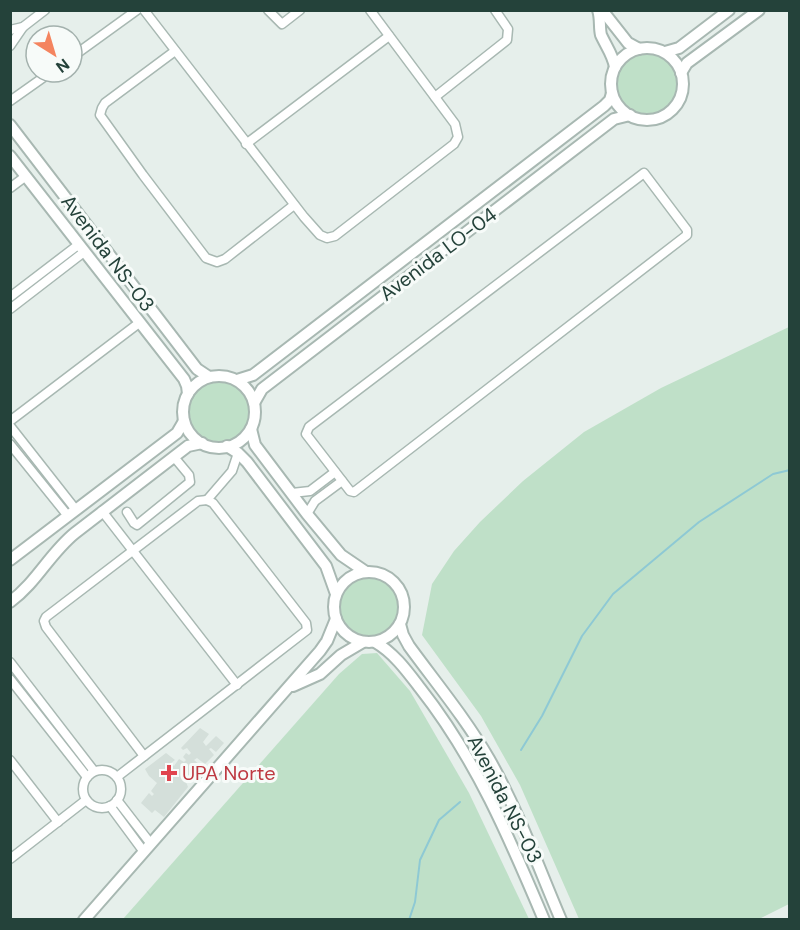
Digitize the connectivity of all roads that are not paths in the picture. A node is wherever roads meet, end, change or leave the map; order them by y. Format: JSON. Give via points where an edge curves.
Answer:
{"nodes":[{"id":1,"x":45,"y":10,"type":"edge"},
{"id":2,"x":137,"y":10,"type":"edge"},
{"id":3,"x":144,"y":10,"type":"edge"},
{"id":4,"x":268,"y":10,"type":"edge"},
{"id":5,"x":300,"y":10,"type":"edge"},
{"id":6,"x":370,"y":10,"type":"edge"},
{"id":7,"x":495,"y":10,"type":"edge"},
{"id":8,"x":600,"y":10,"type":"edge"},
{"id":9,"x":729,"y":10,"type":"edge"},
{"id":10,"x":759,"y":10,"type":"edge"},
{"id":11,"x":23,"y":27,"type":"junction"},
{"id":12,"x":10,"y":30,"type":"edge"},
{"id":13,"x":389,"y":36,"type":"junction"},
{"id":14,"x":10,"y":46,"type":"edge"},
{"id":15,"x":84,"y":48,"type":"edge"},
{"id":16,"x":639,"y":48,"type":"junction"},
{"id":17,"x":175,"y":51,"type":"junction"},
{"id":18,"x":665,"y":52,"type":"junction"},
{"id":19,"x":615,"y":67,"type":"junction"},
{"id":20,"x":681,"y":73,"type":"junction"},
{"id":21,"x":34,"y":84,"type":"edge"},
{"id":22,"x":612,"y":93,"type":"junction"},
{"id":23,"x":435,"y":97,"type":"junction"},
{"id":24,"x":10,"y":101,"type":"edge"},
{"id":25,"x":630,"y":115,"type":"junction"},
{"id":26,"x":10,"y":125,"type":"edge"},
{"id":27,"x":246,"y":144,"type":"junction"},
{"id":28,"x":10,"y":156,"type":"edge"},
{"id":29,"x":26,"y":176,"type":"junction"},
{"id":30,"x":10,"y":188,"type":"edge"},
{"id":31,"x":294,"y":205,"type":"junction"},
{"id":32,"x":81,"y":248,"type":"junction"},
{"id":33,"x":10,"y":297,"type":"edge"},
{"id":34,"x":10,"y":309,"type":"edge"},
{"id":35,"x":139,"y":323,"type":"junction"},
{"id":36,"x":209,"y":377,"type":"junction"},
{"id":37,"x":237,"y":380,"type":"junction"},
{"id":38,"x":188,"y":394,"type":"junction"},
{"id":39,"x":254,"y":403,"type":"junction"},
{"id":40,"x":10,"y":421,"type":"edge"},
{"id":41,"x":184,"y":421,"type":"junction"},
{"id":42,"x":10,"y":426,"type":"edge"},
{"id":43,"x":251,"y":429,"type":"junction"},
{"id":44,"x":202,"y":443,"type":"junction"},
{"id":45,"x":10,"y":444,"type":"edge"},
{"id":46,"x":227,"y":447,"type":"junction"},
{"id":47,"x":238,"y":453,"type":"junction"},
{"id":48,"x":174,"y":457,"type":"junction"},
{"id":49,"x":335,"y":472,"type":"junction"},
{"id":50,"x":342,"y":481,"type":"junction"},
{"id":51,"x":292,"y":493,"type":"junction"},
{"id":52,"x":207,"y":500,"type":"junction"},
{"id":53,"x":102,"y":511,"type":"junction"},
{"id":54,"x":127,"y":512,"type":"dead end"},
{"id":55,"x":72,"y":513,"type":"junction"},
{"id":56,"x":308,"y":514,"type":"junction"},
{"id":57,"x":134,"y":550,"type":"junction"},
{"id":58,"x":10,"y":560,"type":"edge"},
{"id":59,"x":366,"y":572,"type":"junction"},
{"id":60,"x":336,"y":594,"type":"junction"},
{"id":61,"x":10,"y":602,"type":"edge"},
{"id":62,"x":336,"y":619,"type":"junction"},
{"id":63,"x":400,"y":624,"type":"junction"},
{"id":64,"x":363,"y":642,"type":"junction"},
{"id":65,"x":375,"y":642,"type":"junction"},
{"id":66,"x":10,"y":662,"type":"edge"},
{"id":67,"x":10,"y":679,"type":"edge"},
{"id":68,"x":237,"y":685,"type":"junction"},
{"id":69,"x":285,"y":691,"type":"junction"},
{"id":70,"x":144,"y":756,"type":"junction"},
{"id":71,"x":10,"y":760,"type":"edge"},
{"id":72,"x":90,"y":774,"type":"junction"},
{"id":73,"x":117,"y":777,"type":"junction"},
{"id":74,"x":86,"y":800,"type":"junction"},
{"id":75,"x":117,"y":800,"type":"junction"},
{"id":76,"x":110,"y":806,"type":"junction"},
{"id":77,"x":58,"y":822,"type":"junction"},
{"id":78,"x":147,"y":848,"type":"junction"},
{"id":79,"x":10,"y":859,"type":"edge"},
{"id":80,"x":84,"y":920,"type":"edge"},
{"id":81,"x":544,"y":920,"type":"edge"},
{"id":82,"x":561,"y":920,"type":"edge"}],
"edges":[{"from":1,"to":11,"type":"street"},
{"from":2,"to":15,"type":"street"},
{"from":3,"to":17,"type":"street"},
{"from":4,"to":5,"type":"street","via":[[279,24]]},
{"from":6,"to":13,"type":"street"},
{"from":7,"to":23,"type":"street","via":[[508,29],[507,40]]},
{"from":8,"to":16,"type":"street","via":[[628,44]]},
{"from":8,"to":19,"type":"street","via":[[601,34]]},
{"from":9,"to":18,"type":"street","via":[[679,48]]},
{"from":10,"to":20,"type":"street","via":[[687,63]]},
{"from":11,"to":12,"type":"street"},
{"from":11,"to":14,"type":"street"},
{"from":13,"to":23,"type":"street"},
{"from":13,"to":27,"type":"street"},
{"from":16,"to":18,"type":"street"},
{"from":16,"to":19,"type":"street","via":[[625,55]]},
{"from":17,"to":27,"type":"street"},
{"from":17,"to":31,"type":"street","via":[[105,104],[100,115],[206,258],[225,260]]},
{"from":18,"to":20,"type":"street"},
{"from":19,"to":22,"type":"street"},
{"from":20,"to":25,"type":"street","via":[[681,94],[669,111],[648,120]]},
{"from":21,"to":24,"type":"street"},
{"from":22,"to":25,"type":"street","via":[[619,107]]},
{"from":22,"to":37,"type":"street","name":"Avenida LO-04","via":[[604,106],[253,375]]},
{"from":23,"to":31,"type":"street","via":[[457,128],[457,141],[334,236],[320,235]]},
{"from":25,"to":39,"type":"street","name":"Avenida LO-04","via":[[616,118],[596,133],[262,389]]},
{"from":26,"to":36,"type":"street","name":"Avenida NS-03","via":[[197,369]]},
{"from":27,"to":31,"type":"street"},
{"from":28,"to":29,"type":"street","name":"Avenida NS-03"},
{"from":29,"to":30,"type":"street"},
{"from":29,"to":32,"type":"street","name":"Avenida NS-03"},
{"from":32,"to":33,"type":"street"},
{"from":32,"to":34,"type":"street"},
{"from":32,"to":35,"type":"street","name":"Avenida NS-03"},
{"from":35,"to":38,"type":"street","name":"Avenida NS-03","via":[[184,379]]},
{"from":35,"to":40,"type":"street"},
{"from":36,"to":37,"type":"street"},
{"from":36,"to":38,"type":"street"},
{"from":37,"to":39,"type":"street"},
{"from":38,"to":41,"type":"street"},
{"from":39,"to":43,"type":"street"},
{"from":41,"to":44,"type":"street"},
{"from":41,"to":55,"type":"street","via":[[177,433]]},
{"from":42,"to":55,"type":"street"},
{"from":43,"to":46,"type":"street"},
{"from":43,"to":51,"type":"street","name":"Avenida NS-03","via":[[255,445]]},
{"from":44,"to":46,"type":"street"},
{"from":44,"to":48,"type":"street","via":[[189,445]]},
{"from":45,"to":55,"type":"street"},
{"from":46,"to":47,"type":"street"},
{"from":47,"to":52,"type":"street","via":[[232,471]]},
{"from":47,"to":60,"type":"street","via":[[326,566]]},
{"from":48,"to":53,"type":"street"},
{"from":48,"to":54,"type":"street","via":[[190,482],[137,525]]},
{"from":49,"to":50,"type":"street"},
{"from":49,"to":50,"type":"street","via":[[306,434],[309,427],[641,174],[646,175],[687,235],[354,492]]},
{"from":49,"to":51,"type":"street","via":[[310,491]]},
{"from":50,"to":56,"type":"street","via":[[315,501]]},
{"from":51,"to":56,"type":"street","name":"Avenida NS-03"},
{"from":52,"to":57,"type":"street","via":[[198,501]]},
{"from":52,"to":68,"type":"street","via":[[308,628]]},
{"from":53,"to":57,"type":"street"},
{"from":53,"to":61,"type":"street","via":[[65,541],[34,581]]},
{"from":55,"to":58,"type":"street"},
{"from":56,"to":59,"type":"street","name":"Avenida NS-03","via":[[344,558]]},
{"from":57,"to":68,"type":"street"},
{"from":57,"to":70,"type":"street","via":[[46,617],[44,624]]},
{"from":59,"to":60,"type":"street","via":[[347,580]]},
{"from":59,"to":63,"type":"street","name":"Avenida NS-03","via":[[384,575],[398,588],[404,605]]},
{"from":60,"to":62,"type":"street"},
{"from":62,"to":64,"type":"street","via":[[346,634]]},
{"from":62,"to":69,"type":"street","via":[[325,645]]},
{"from":63,"to":65,"type":"street","via":[[391,635]]},
{"from":63,"to":82,"type":"street","name":"Avenida NS-03","via":[[411,648],[472,732],[497,774]]},
{"from":64,"to":65,"type":"street"},
{"from":64,"to":69,"type":"street","via":[[317,675]]},
{"from":65,"to":81,"type":"street","name":"Avenida NS-03","via":[[399,661],[466,754],[499,816]]},
{"from":66,"to":72,"type":"street"},
{"from":67,"to":72,"type":"street"},
{"from":68,"to":70,"type":"street"},
{"from":69,"to":78,"type":"street"},
{"from":70,"to":73,"type":"street"},
{"from":71,"to":77,"type":"street"},
{"from":72,"to":73,"type":"street","via":[[107,770]]},
{"from":72,"to":74,"type":"street","via":[[82,787]]},
{"from":73,"to":75,"type":"street","via":[[121,789]]},
{"from":74,"to":76,"type":"street","via":[[96,807]]},
{"from":74,"to":77,"type":"street"},
{"from":75,"to":76,"type":"street"},
{"from":75,"to":78,"type":"street"},
{"from":76,"to":78,"type":"street"},
{"from":77,"to":79,"type":"street"},
{"from":78,"to":80,"type":"street"}]}
